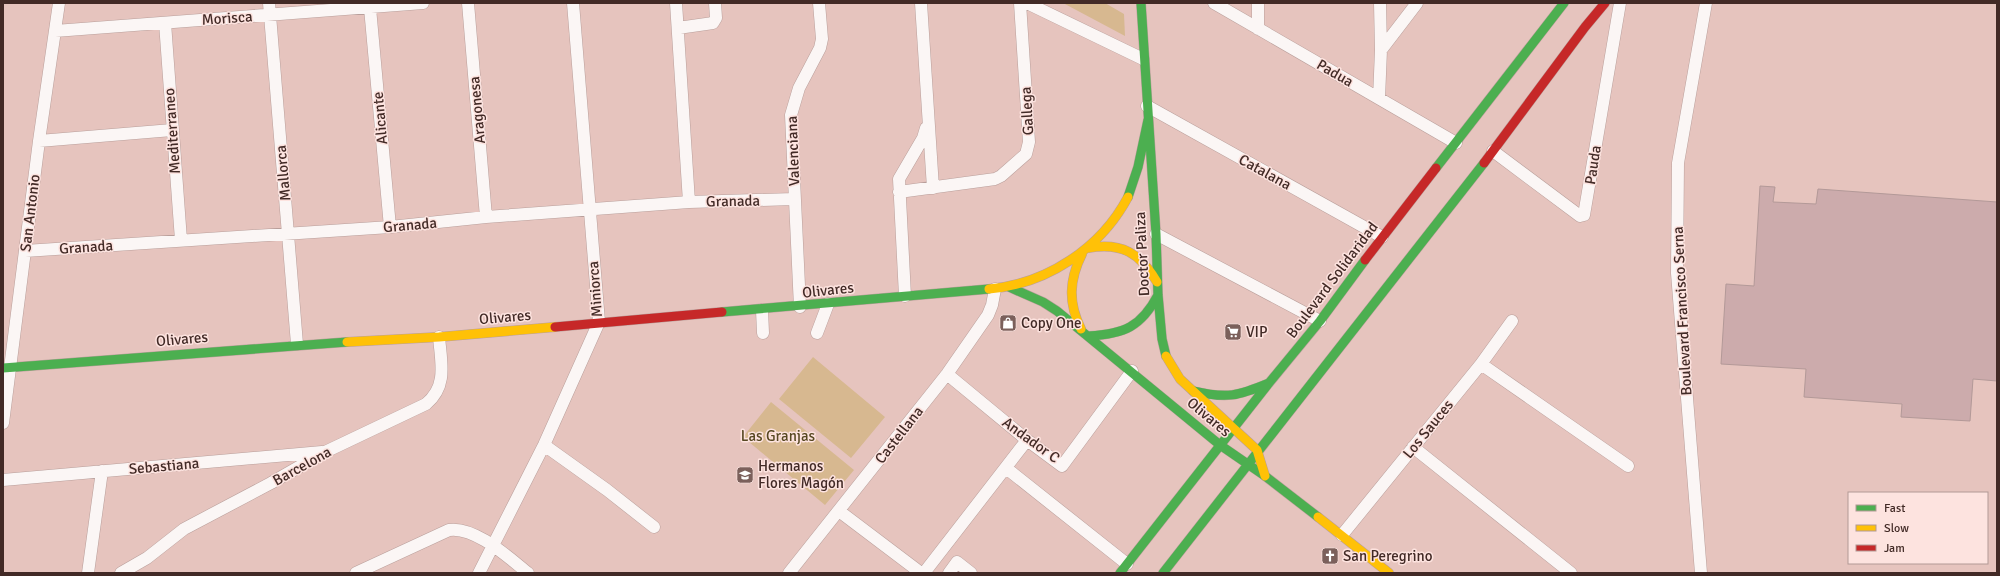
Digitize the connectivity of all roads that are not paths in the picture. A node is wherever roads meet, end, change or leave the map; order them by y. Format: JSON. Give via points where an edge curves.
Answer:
{"nodes":[{"id":1,"x":59,"y":3,"type":"edge"},
{"id":2,"x":418,"y":3,"type":"edge"},
{"id":3,"x":423,"y":3,"type":"edge"},
{"id":4,"x":468,"y":3,"type":"edge"},
{"id":5,"x":573,"y":3,"type":"edge"},
{"id":6,"x":676,"y":3,"type":"edge"},
{"id":7,"x":715,"y":3,"type":"edge"},
{"id":8,"x":819,"y":3,"type":"edge"},
{"id":9,"x":921,"y":3,"type":"edge"},
{"id":10,"x":1020,"y":3,"type":"edge"},
{"id":11,"x":1027,"y":3,"type":"edge"},
{"id":12,"x":1214,"y":3,"type":"edge"},
{"id":13,"x":1258,"y":3,"type":"edge"},
{"id":14,"x":1380,"y":3,"type":"edge"},
{"id":15,"x":1417,"y":3,"type":"edge"},
{"id":16,"x":1564,"y":3,"type":"edge"},
{"id":17,"x":1605,"y":3,"type":"edge"},
{"id":18,"x":1620,"y":3,"type":"edge"},
{"id":19,"x":1706,"y":3,"type":"edge"},
{"id":20,"x":1138,"y":5,"type":"edge"},
{"id":21,"x":370,"y":8,"type":"junction"},
{"id":22,"x":269,"y":9,"type":"edge"},
{"id":23,"x":165,"y":23,"type":"junction"},
{"id":24,"x":678,"y":28,"type":"junction"},
{"id":25,"x":1258,"y":29,"type":"junction"},
{"id":26,"x":56,"y":31,"type":"junction"},
{"id":27,"x":1381,"y":50,"type":"junction"},
{"id":28,"x":1143,"y":59,"type":"junction"},
{"id":29,"x":1379,"y":98,"type":"junction"},
{"id":30,"x":1147,"y":106,"type":"junction"},
{"id":31,"x":1148,"y":120,"type":"junction"},
{"id":32,"x":928,"y":125,"type":"junction"},
{"id":33,"x":172,"y":130,"type":"junction"},
{"id":34,"x":39,"y":141,"type":"junction"},
{"id":35,"x":1456,"y":143,"type":"junction"},
{"id":36,"x":1493,"y":151,"type":"junction"},
{"id":37,"x":933,"y":188,"type":"junction"},
{"id":38,"x":899,"y":192,"type":"junction"},
{"id":39,"x":794,"y":199,"type":"junction"},
{"id":40,"x":689,"y":202,"type":"junction"},
{"id":41,"x":589,"y":210,"type":"junction"},
{"id":42,"x":486,"y":217,"type":"junction"},
{"id":43,"x":390,"y":227,"type":"junction"},
{"id":44,"x":289,"y":234,"type":"junction"},
{"id":45,"x":1156,"y":234,"type":"junction"},
{"id":46,"x":1382,"y":237,"type":"junction"},
{"id":47,"x":181,"y":240,"type":"junction"},
{"id":48,"x":25,"y":251,"type":"junction"},
{"id":49,"x":1085,"y":251,"type":"junction"},
{"id":50,"x":1157,"y":282,"type":"junction"},
{"id":51,"x":1009,"y":287,"type":"junction"},
{"id":52,"x":995,"y":289,"type":"junction"},
{"id":53,"x":1158,"y":295,"type":"junction"},
{"id":54,"x":905,"y":296,"type":"junction"},
{"id":55,"x":828,"y":304,"type":"junction"},
{"id":56,"x":800,"y":306,"type":"junction"},
{"id":57,"x":762,"y":310,"type":"junction"},
{"id":58,"x":1320,"y":321,"type":"junction"},
{"id":59,"x":1512,"y":321,"type":"dead end"},
{"id":60,"x":598,"y":322,"type":"junction"},
{"id":61,"x":1081,"y":330,"type":"junction"},
{"id":62,"x":763,"y":333,"type":"dead end"},
{"id":63,"x":817,"y":333,"type":"dead end"},
{"id":64,"x":1089,"y":336,"type":"junction"},
{"id":65,"x":439,"y":337,"type":"junction"},
{"id":66,"x":296,"y":344,"type":"junction"},
{"id":67,"x":1481,"y":364,"type":"junction"},
{"id":68,"x":7,"y":368,"type":"edge"},
{"id":69,"x":1132,"y":371,"type":"junction"},
{"id":70,"x":947,"y":374,"type":"junction"},
{"id":71,"x":1269,"y":383,"type":"junction"},
{"id":72,"x":1194,"y":391,"type":"junction"},
{"id":73,"x":3,"y":423,"type":"edge"},
{"id":74,"x":1234,"y":428,"type":"junction"},
{"id":75,"x":1027,"y":440,"type":"junction"},
{"id":76,"x":544,"y":445,"type":"junction"},
{"id":77,"x":1220,"y":445,"type":"junction"},
{"id":78,"x":1413,"y":447,"type":"junction"},
{"id":79,"x":1258,"y":450,"type":"junction"},
{"id":80,"x":325,"y":452,"type":"junction"},
{"id":81,"x":1246,"y":465,"type":"junction"},
{"id":82,"x":1628,"y":466,"type":"dead end"},
{"id":83,"x":1006,"y":468,"type":"junction"},
{"id":84,"x":102,"y":471,"type":"junction"},
{"id":85,"x":1265,"y":476,"type":"junction"},
{"id":86,"x":3,"y":480,"type":"edge"},
{"id":87,"x":839,"y":511,"type":"junction"},
{"id":88,"x":654,"y":527,"type":"dead end"},
{"id":89,"x":1342,"y":535,"type":"junction"},
{"id":90,"x":494,"y":546,"type":"junction"},
{"id":91,"x":1123,"y":569,"type":"edge"},
{"id":92,"x":88,"y":573,"type":"edge"},
{"id":93,"x":121,"y":573,"type":"edge"},
{"id":94,"x":356,"y":573,"type":"edge"},
{"id":95,"x":478,"y":573,"type":"edge"},
{"id":96,"x":528,"y":573,"type":"edge"},
{"id":97,"x":789,"y":573,"type":"edge"},
{"id":98,"x":923,"y":573,"type":"edge"},
{"id":99,"x":949,"y":573,"type":"edge"},
{"id":100,"x":971,"y":573,"type":"edge"},
{"id":101,"x":1163,"y":573,"type":"edge"},
{"id":102,"x":1389,"y":573,"type":"edge"},
{"id":103,"x":1571,"y":573,"type":"edge"},
{"id":104,"x":1701,"y":573,"type":"edge"}],
"edges":[{"from":1,"to":26,"type":"street","name":"San Antonio"},
{"from":2,"to":3,"type":"street","name":"Morisca"},
{"from":2,"to":21,"type":"street","name":"Morisca"},
{"from":4,"to":42,"type":"street","name":"Aragonesa"},
{"from":5,"to":41,"type":"street","name":"Miniorca"},
{"from":6,"to":24,"type":"street"},
{"from":7,"to":24,"type":"street","via":[[715,21]]},
{"from":8,"to":39,"type":"street","name":"Valenciana","via":[[822,39],[820,48],[799,88],[791,114]]},
{"from":9,"to":32,"type":"street"},
{"from":10,"to":37,"type":"street","name":"Gallega","via":[[1029,142],[1026,154],[1001,176]]},
{"from":11,"to":28,"type":"street"},
{"from":12,"to":25,"type":"street","name":"Padua"},
{"from":13,"to":25,"type":"street"},
{"from":14,"to":27,"type":"street"},
{"from":15,"to":27,"type":"street"},
{"from":16,"to":35,"type":"main road","name":"Boulevard Solidaridad"},
{"from":17,"to":36,"type":"main road"},
{"from":18,"to":36,"type":"street","name":"Pauda","via":[[1584,215],[1580,216]]},
{"from":19,"to":104,"type":"street","name":"Boulevard Francisco Serna","via":[[1678,163],[1677,273]]},
{"from":20,"to":28,"type":"main road","name":"Doctor Paliza"},
{"from":21,"to":22,"type":"street","name":"Morisca"},
{"from":21,"to":43,"type":"street","name":"Alicante"},
{"from":22,"to":23,"type":"street","name":"Morisca"},
{"from":22,"to":44,"type":"street","name":"Mallorca"},
{"from":23,"to":26,"type":"street","name":"Morisca"},
{"from":23,"to":33,"type":"street","name":"Mediterraneo"},
{"from":24,"to":40,"type":"street"},
{"from":25,"to":29,"type":"street","name":"Padua"},
{"from":26,"to":34,"type":"street","name":"San Antonio"},
{"from":27,"to":29,"type":"street"},
{"from":28,"to":30,"type":"main road","name":"Doctor Paliza"},
{"from":29,"to":35,"type":"street","name":"Padua"},
{"from":30,"to":31,"type":"main road","name":"Doctor Paliza"},
{"from":30,"to":46,"type":"street","name":"Catalana"},
{"from":31,"to":45,"type":"main road","name":"Doctor Paliza"},
{"from":31,"to":49,"type":"main road","name":"Olivares","via":[[1138,169],[1129,195],[1111,223]]},
{"from":32,"to":37,"type":"street"},
{"from":32,"to":38,"type":"street","via":[[914,156],[902,172]]},
{"from":33,"to":34,"type":"street"},
{"from":33,"to":47,"type":"street","name":"Mediterraneo"},
{"from":34,"to":48,"type":"street","name":"San Antonio"},
{"from":35,"to":46,"type":"main road","name":"Boulevard Solidaridad"},
{"from":36,"to":79,"type":"main road"},
{"from":37,"to":38,"type":"street","name":"Gallega"},
{"from":38,"to":54,"type":"street"},
{"from":39,"to":40,"type":"street","name":"Granada"},
{"from":39,"to":56,"type":"street","name":"Valenciana"},
{"from":40,"to":41,"type":"street","name":"Granada"},
{"from":41,"to":42,"type":"street","name":"Granada"},
{"from":41,"to":60,"type":"street","name":"Miniorca"},
{"from":42,"to":43,"type":"street","name":"Granada"},
{"from":43,"to":44,"type":"street","name":"Granada"},
{"from":44,"to":47,"type":"street","name":"Granada"},
{"from":44,"to":66,"type":"street","name":"Mallorca"},
{"from":45,"to":50,"type":"main road","name":"Doctor Paliza"},
{"from":45,"to":58,"type":"street"},
{"from":46,"to":58,"type":"main road","name":"Boulevard Solidaridad"},
{"from":47,"to":48,"type":"street","name":"Granada"},
{"from":48,"to":68,"type":"street","name":"San Antonio"},
{"from":49,"to":50,"type":"main road","via":[[1108,246],[1131,252],[1143,260]]},
{"from":49,"to":51,"type":"main road","name":"Olivares","via":[[1050,271]]},
{"from":49,"to":61,"type":"main road","via":[[1076,263],[1070,286],[1073,312]]},
{"from":50,"to":53,"type":"main road","name":"Doctor Paliza"},
{"from":51,"to":52,"type":"main road","name":"Olivares"},
{"from":51,"to":61,"type":"main road","name":"Olivares","via":[[1043,302]]},
{"from":52,"to":54,"type":"main road","name":"Olivares"},
{"from":52,"to":70,"type":"street","name":"Castellana","via":[[988,315]]},
{"from":53,"to":64,"type":"main road","via":[[1150,311],[1135,325],[1112,334]]},
{"from":53,"to":72,"type":"main road","name":"Doctor Paliza","via":[[1165,355],[1180,379]]},
{"from":54,"to":55,"type":"main road","name":"Olivares"},
{"from":55,"to":56,"type":"main road","name":"Olivares"},
{"from":55,"to":63,"type":"street"},
{"from":56,"to":57,"type":"main road","name":"Olivares"},
{"from":57,"to":60,"type":"main road","name":"Olivares"},
{"from":57,"to":62,"type":"street"},
{"from":58,"to":71,"type":"main road","name":"Boulevard Solidaridad"},
{"from":59,"to":67,"type":"street","name":"Los Sauces"},
{"from":60,"to":65,"type":"main road","name":"Olivares"},
{"from":60,"to":76,"type":"street","name":"Miniorca"},
{"from":61,"to":64,"type":"main road","name":"Olivares"},
{"from":64,"to":69,"type":"main road","name":"Olivares"},
{"from":65,"to":66,"type":"main road","name":"Olivares"},
{"from":65,"to":80,"type":"street","name":"Barcelona","via":[[442,375],[435,397],[426,404]]},
{"from":66,"to":68,"type":"main road","name":"Olivares"},
{"from":67,"to":78,"type":"street","name":"Los Sauces"},
{"from":67,"to":82,"type":"street"},
{"from":68,"to":73,"type":"street","name":"San Antonio"},
{"from":69,"to":75,"type":"street","name":"Andador C","via":[[1062,466]]},
{"from":69,"to":77,"type":"main road","name":"Olivares"},
{"from":70,"to":75,"type":"street","name":"Andador C"},
{"from":70,"to":87,"type":"street","name":"Castellana"},
{"from":71,"to":72,"type":"main road","via":[[1227,398],[1217,398]]},
{"from":71,"to":74,"type":"main road","name":"Boulevard Solidaridad"},
{"from":72,"to":74,"type":"main road","name":"Doctor Paliza"},
{"from":74,"to":77,"type":"main road","name":"Boulevard Solidaridad"},
{"from":74,"to":79,"type":"main road","name":"Doctor Paliza"},
{"from":75,"to":83,"type":"street"},
{"from":76,"to":88,"type":"street"},
{"from":76,"to":90,"type":"street","name":"Miniorca"},
{"from":77,"to":81,"type":"main road","name":"Olivares"},
{"from":77,"to":91,"type":"main road","name":"Boulevard Solidaridad"},
{"from":78,"to":89,"type":"street","name":"Los Sauces"},
{"from":78,"to":103,"type":"street"},
{"from":79,"to":81,"type":"main road"},
{"from":79,"to":85,"type":"main road"},
{"from":80,"to":84,"type":"street","name":"Sebastiana"},
{"from":80,"to":93,"type":"street","name":"Barcelona","via":[[271,484],[184,529],[148,558]]},
{"from":81,"to":85,"type":"main road","name":"Olivares"},
{"from":81,"to":101,"type":"main road"},
{"from":83,"to":91,"type":"street"},
{"from":83,"to":98,"type":"street"},
{"from":84,"to":86,"type":"street","name":"Sebastiana"},
{"from":84,"to":92,"type":"street"},
{"from":85,"to":89,"type":"main road","name":"Olivares"},
{"from":87,"to":97,"type":"street","name":"Castellana"},
{"from":87,"to":98,"type":"street"},
{"from":89,"to":102,"type":"main road","name":"Olivares"},
{"from":90,"to":94,"type":"street","via":[[465,531],[449,530]]},
{"from":90,"to":95,"type":"street","name":"Miniorca"},
{"from":90,"to":96,"type":"street"},
{"from":99,"to":100,"type":"street","via":[[958,562]]}]}
